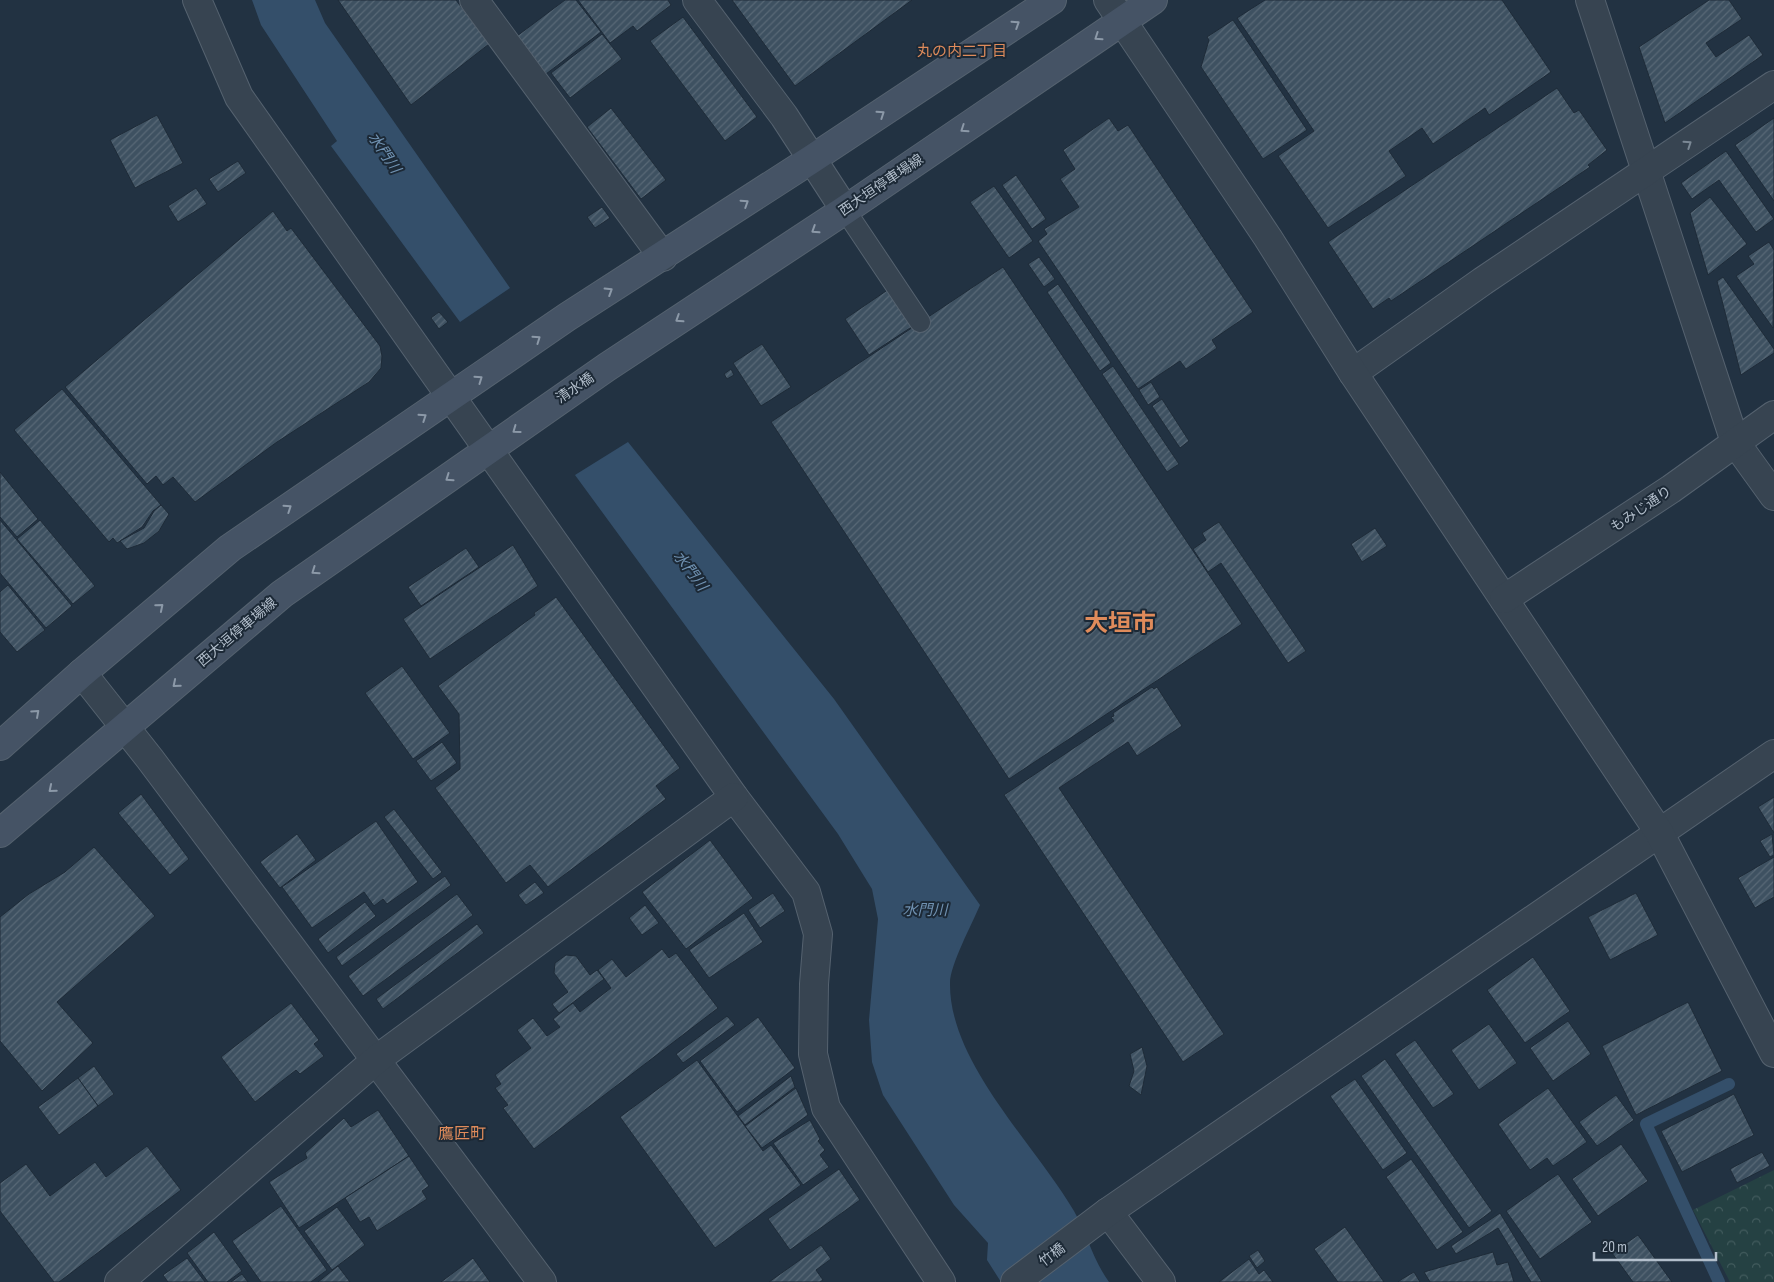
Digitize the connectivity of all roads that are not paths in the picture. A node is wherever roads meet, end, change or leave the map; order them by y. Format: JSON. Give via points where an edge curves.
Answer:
{"nodes":[{"id":1,"x":197,"y":0,"type":"edge"},
{"id":2,"x":474,"y":0,"type":"edge"},
{"id":3,"x":697,"y":0,"type":"edge"},
{"id":4,"x":1052,"y":0,"type":"edge"},
{"id":5,"x":1153,"y":0,"type":"edge"},
{"id":6,"x":1590,"y":0,"type":"edge"},
{"id":7,"x":1115,"y":10,"type":"edge"},
{"id":8,"x":1774,"y":85,"type":"edge"},
{"id":9,"x":812,"y":159,"type":"junction"},
{"id":10,"x":1648,"y":171,"type":"junction"},
{"id":11,"x":845,"y":210,"type":"junction"},
{"id":12,"x":663,"y":257,"type":"junction"},
{"id":13,"x":920,"y":322,"type":"dead end"},
{"id":14,"x":607,"y":367,"type":"joint"},
{"id":15,"x":1353,"y":373,"type":"junction"},
{"id":16,"x":452,"y":398,"type":"junction"},
{"id":17,"x":1774,"y":415,"type":"edge"},
{"id":18,"x":1735,"y":442,"type":"junction"},
{"id":19,"x":489,"y":450,"type":"junction"},
{"id":20,"x":1774,"y":496,"type":"edge"},
{"id":21,"x":1504,"y":599,"type":"junction"},
{"id":22,"x":82,"y":673,"type":"junction"},
{"id":23,"x":125,"y":726,"type":"junction"},
{"id":24,"x":0,"y":746,"type":"edge"},
{"id":25,"x":1774,"y":754,"type":"edge"},
{"id":26,"x":734,"y":797,"type":"junction"},
{"id":27,"x":1659,"y":832,"type":"junction"},
{"id":28,"x":0,"y":833,"type":"edge"},
{"id":29,"x":1774,"y":1053,"type":"edge"},
{"id":30,"x":376,"y":1059,"type":"junction"},
{"id":31,"x":1098,"y":1220,"type":"junction"},
{"id":32,"x":119,"y":1282,"type":"edge"},
{"id":33,"x":542,"y":1282,"type":"edge"},
{"id":34,"x":941,"y":1282,"type":"edge"},
{"id":35,"x":1015,"y":1282,"type":"edge"},
{"id":36,"x":1161,"y":1282,"type":"edge"}],
"edges":[{"from":1,"to":16,"type":"street","via":[[239,97]]},
{"from":2,"to":12,"type":"street"},
{"from":3,"to":9,"type":"street","via":[[784,116]]},
{"from":9,"to":4,"type":"main road","one_way":true},
{"from":5,"to":7,"type":"main road","name":"西大垣停車場線"},
{"from":6,"to":10,"type":"street"},
{"from":7,"to":11,"type":"main road","name":"西大垣停車場線","one_way":true},
{"from":7,"to":15,"type":"street","via":[[1268,238]]},
{"from":10,"to":8,"type":"street","one_way":true},
{"from":9,"to":11,"type":"street"},
{"from":12,"to":9,"type":"main road","one_way":true},
{"from":10,"to":15,"type":"street"},
{"from":10,"to":18,"type":"street"},
{"from":11,"to":13,"type":"lane"},
{"from":11,"to":14,"type":"main road","name":"西大垣停車場線","one_way":true},
{"from":16,"to":12,"type":"main road","one_way":true,"via":[[567,317]]},
{"from":14,"to":19,"type":"main road","name":"清水橋","one_way":true},
{"from":15,"to":21,"type":"street"},
{"from":16,"to":19,"type":"street"},
{"from":22,"to":16,"type":"main road","one_way":true,"via":[[230,548]]},
{"from":17,"to":18,"type":"street","name":"もみじ通り"},
{"from":18,"to":20,"type":"street"},
{"from":18,"to":21,"type":"street","name":"もみじ通り","via":[[1671,489]]},
{"from":19,"to":23,"type":"main road","name":"西大垣停車場線","one_way":true,"via":[[282,594]]},
{"from":19,"to":26,"type":"street"},
{"from":21,"to":27,"type":"street"},
{"from":22,"to":23,"type":"street"},
{"from":24,"to":22,"type":"main road","one_way":true},
{"from":23,"to":28,"type":"main road","name":"西大垣停車場線","one_way":true},
{"from":23,"to":30,"type":"street"},
{"from":25,"to":27,"type":"street","name":"竹橋"},
{"from":26,"to":30,"type":"street"},
{"from":26,"to":34,"type":"street","via":[[806,892],[818,934],[813,1054],[826,1108]]},
{"from":27,"to":29,"type":"street"},
{"from":27,"to":31,"type":"street","name":"竹橋"},
{"from":30,"to":32,"type":"street"},
{"from":30,"to":33,"type":"street"},
{"from":31,"to":35,"type":"street","name":"竹橋"},
{"from":31,"to":36,"type":"street"}]}
